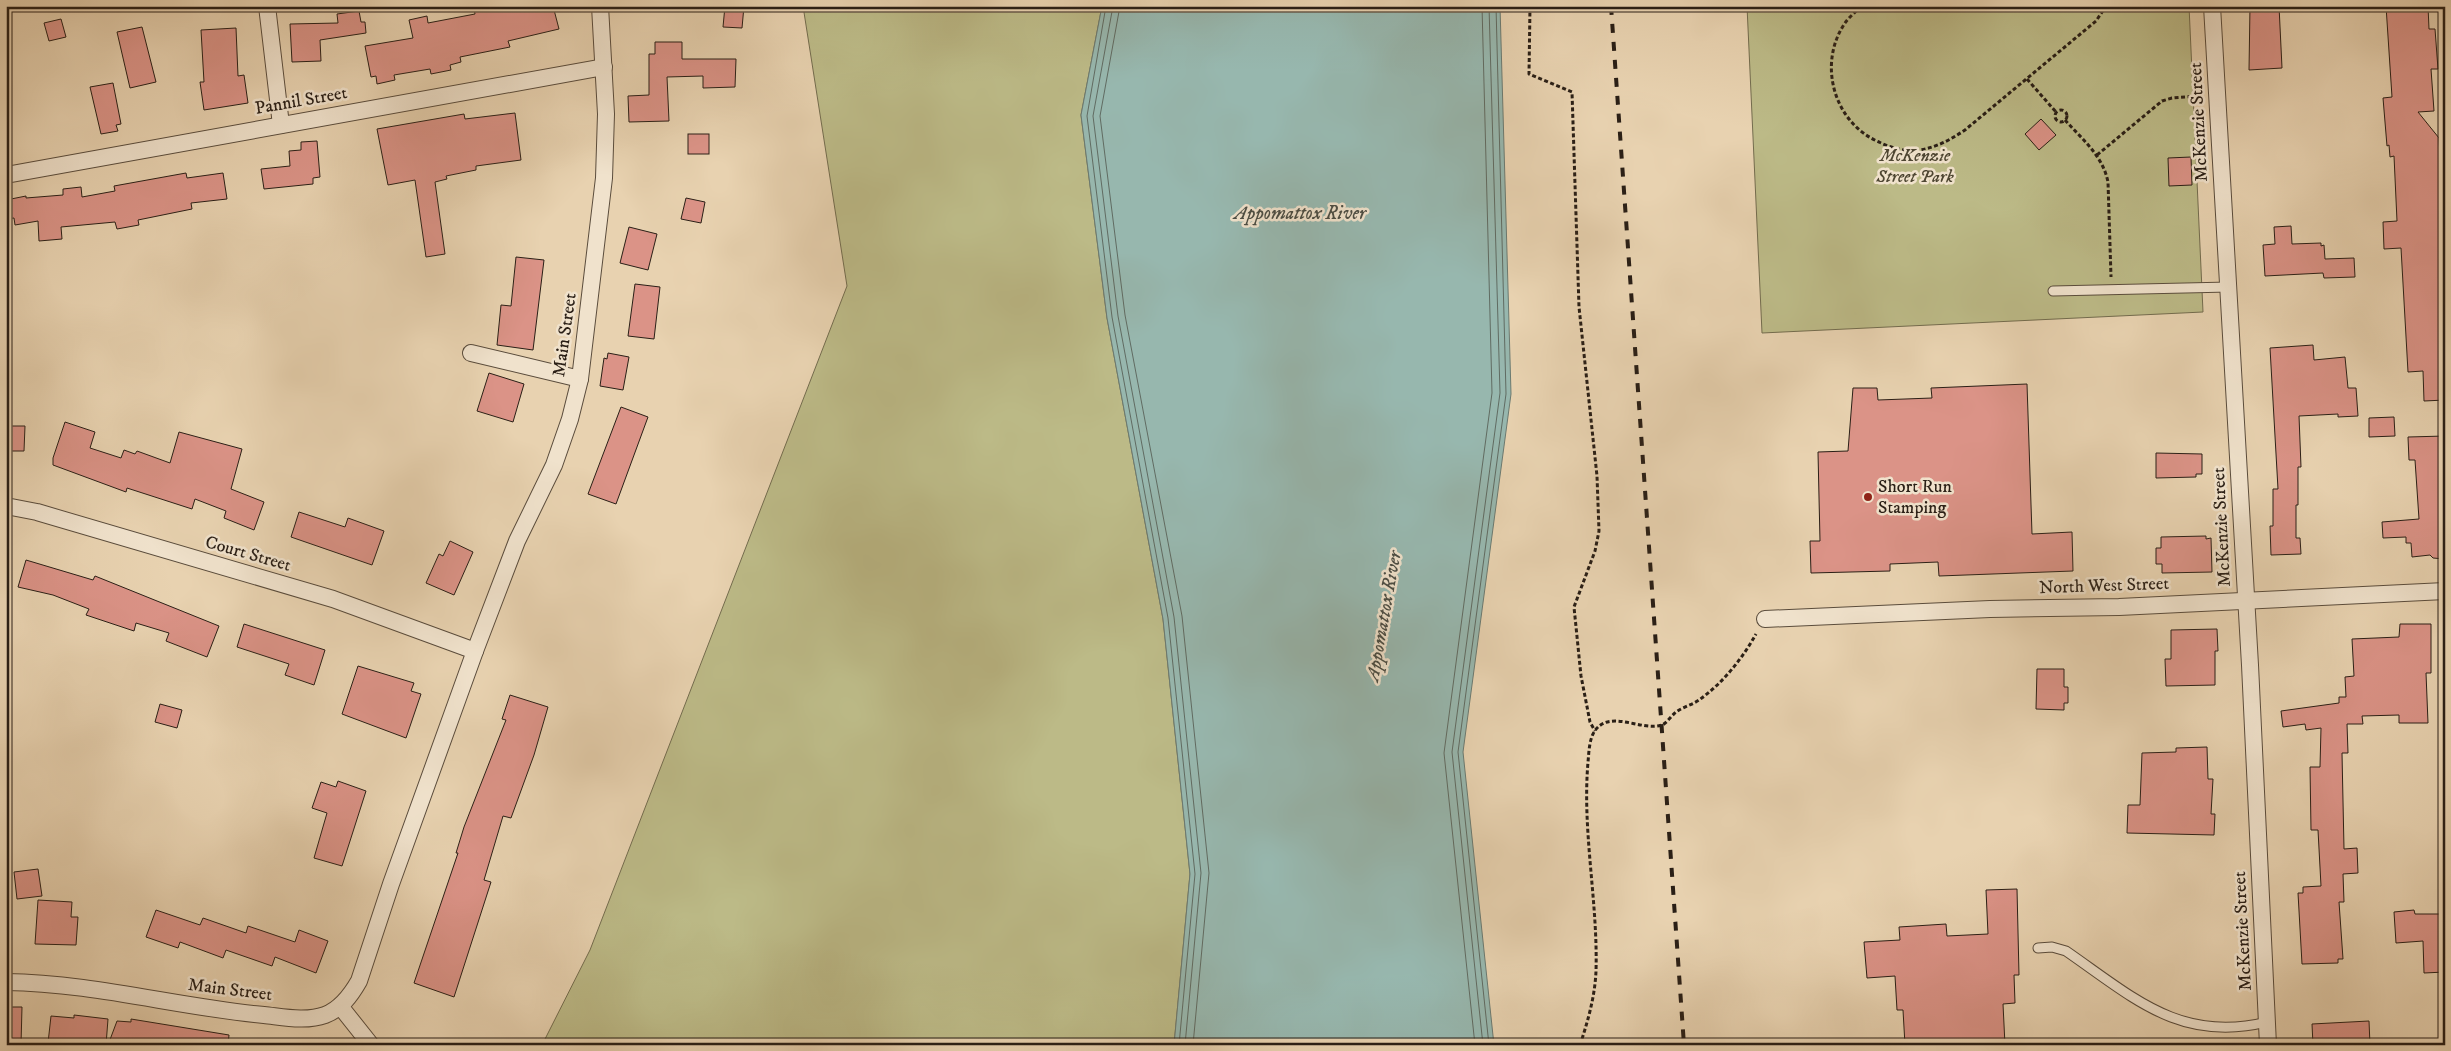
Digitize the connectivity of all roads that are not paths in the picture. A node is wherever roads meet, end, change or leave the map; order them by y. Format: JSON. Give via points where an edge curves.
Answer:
{"nodes":[{"id":1,"x":267,"y":6,"type":"edge"},
{"id":2,"x":600,"y":6,"type":"edge"},
{"id":3,"x":2212,"y":6,"type":"edge"},
{"id":4,"x":604,"y":67,"type":"junction"},
{"id":5,"x":281,"y":125,"type":"junction"},
{"id":6,"x":6,"y":174,"type":"edge"},
{"id":7,"x":2228,"y":288,"type":"junction"},
{"id":8,"x":2054,"y":291,"type":"dead end"},
{"id":9,"x":471,"y":353,"type":"dead end"},
{"id":10,"x":580,"y":378,"type":"junction"},
{"id":11,"x":6,"y":506,"type":"edge"},
{"id":12,"x":2445,"y":591,"type":"edge"},
{"id":13,"x":2246,"y":600,"type":"junction"},
{"id":14,"x":1765,"y":619,"type":"road end"},
{"id":15,"x":475,"y":651,"type":"junction"},
{"id":16,"x":2038,"y":948,"type":"dead end"},
{"id":17,"x":6,"y":982,"type":"edge"},
{"id":18,"x":340,"y":1006,"type":"junction"},
{"id":19,"x":2267,"y":1022,"type":"junction"},
{"id":20,"x":371,"y":1045,"type":"edge"},
{"id":21,"x":2268,"y":1045,"type":"edge"}],
"edges":[{"from":1,"to":5,"type":"street"},
{"from":2,"to":4,"type":"street","name":"Main Street"},
{"from":3,"to":7,"type":"street","name":"McKenzie Street"},
{"from":4,"to":5,"type":"street","name":"Pannil Street"},
{"from":4,"to":10,"type":"street","name":"Main Street","via":[[604,178]]},
{"from":5,"to":6,"type":"street","name":"Pannil Street"},
{"from":7,"to":8,"type":"lane"},
{"from":7,"to":13,"type":"street","name":"McKenzie Street"},
{"from":9,"to":10,"type":"street"},
{"from":10,"to":15,"type":"street","name":"Main Street","via":[[554,465],[517,541]]},
{"from":11,"to":15,"type":"street","name":"Court Street","via":[[37,512],[333,599]]},
{"from":12,"to":13,"type":"street","name":"North West Street"},
{"from":13,"to":14,"type":"street","name":"North West Street"},
{"from":13,"to":19,"type":"street","name":"McKenzie Street"},
{"from":15,"to":18,"type":"street","name":"Main Street","via":[[359,981]]},
{"from":16,"to":19,"type":"lane","via":[[2066,951],[2153,1009],[2178,1021],[2212,1028],[2242,1028]]},
{"from":17,"to":18,"type":"street","name":"Main Street","via":[[75,986],[231,1012],[309,1019]]},
{"from":18,"to":20,"type":"street"},
{"from":19,"to":21,"type":"street","name":"McKenzie Street"}]}
